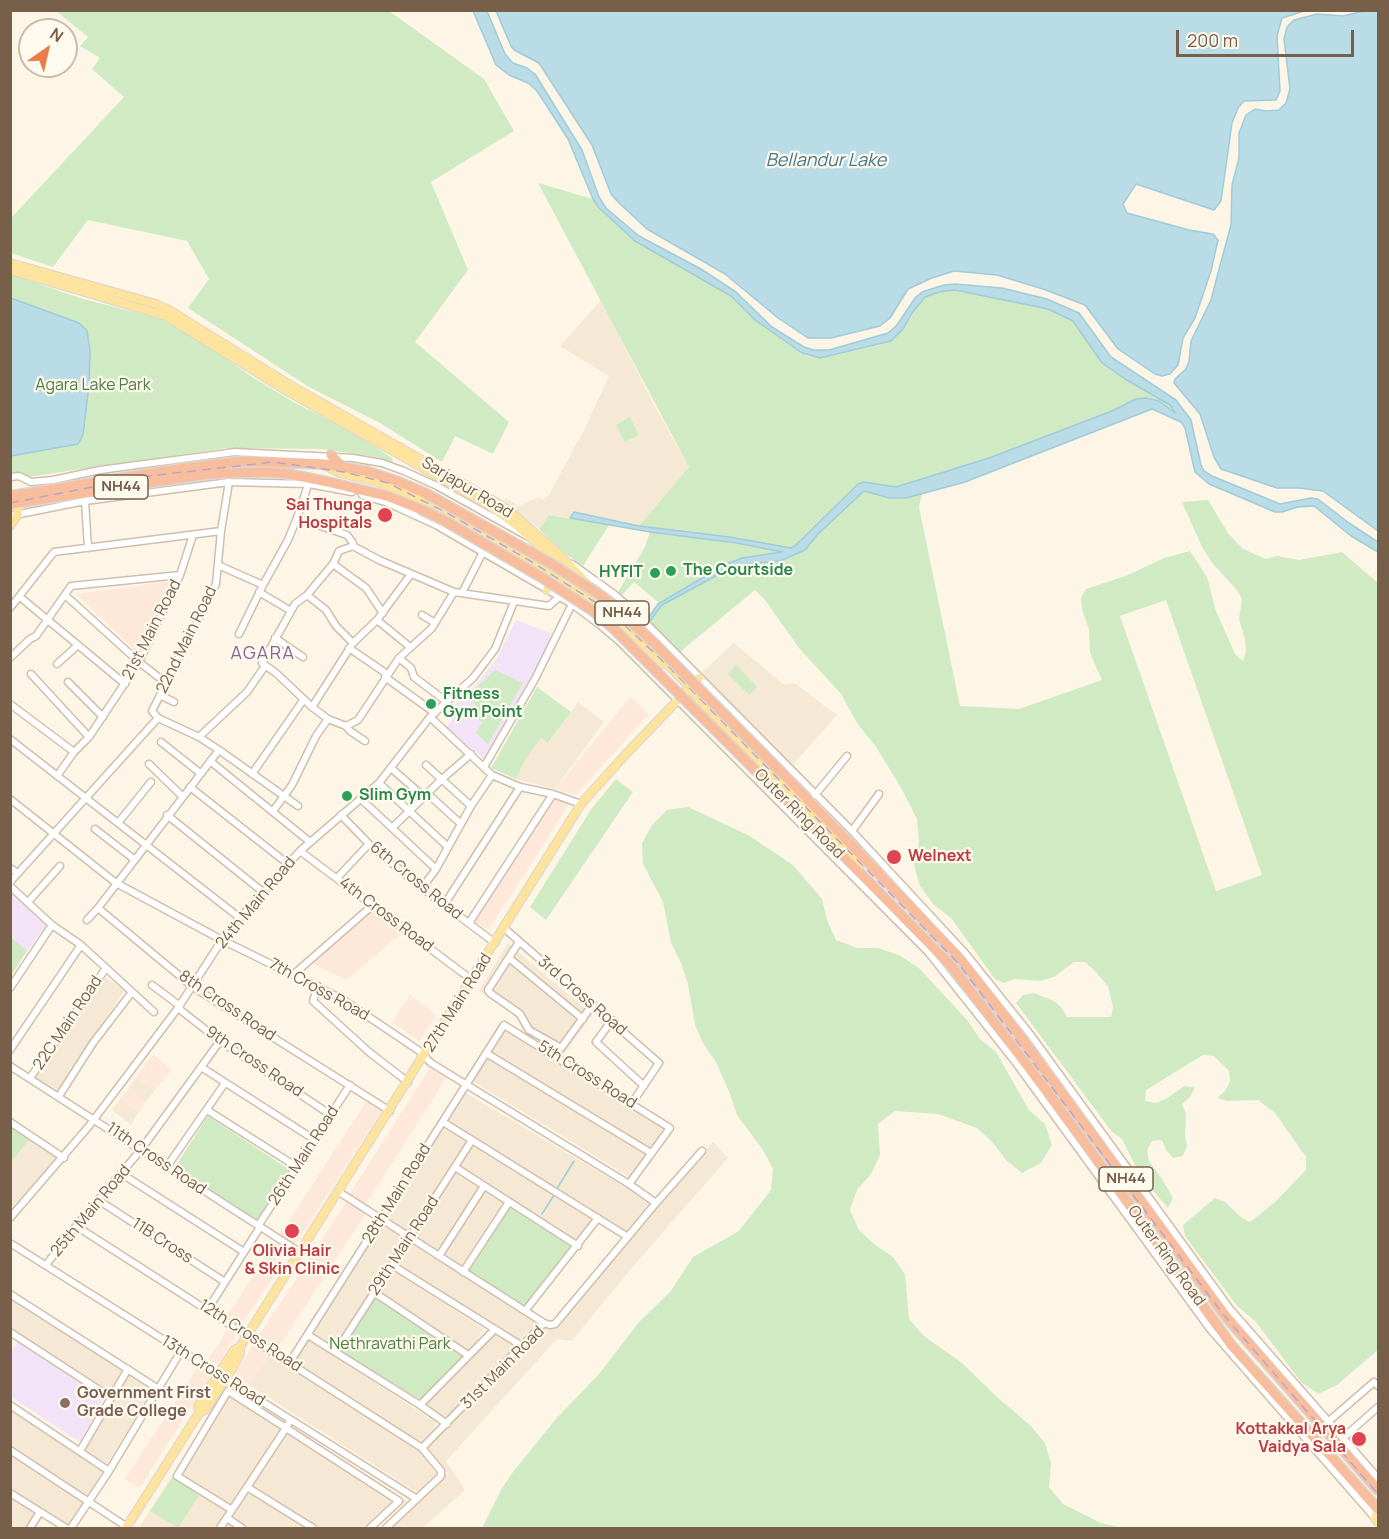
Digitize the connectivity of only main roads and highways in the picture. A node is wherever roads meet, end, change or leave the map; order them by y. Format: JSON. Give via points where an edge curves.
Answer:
{"nodes":[{"id":1,"x":10,"y":263,"type":"edge"},
{"id":2,"x":10,"y":270,"type":"edge"},
{"id":3,"x":331,"y":455,"type":"road end"},
{"id":4,"x":322,"y":464,"type":"junction"},
{"id":5,"x":344,"y":468,"type":"junction"},
{"id":6,"x":14,"y":499,"type":"edge"},
{"id":7,"x":14,"y":515,"type":"edge"},
{"id":8,"x":10,"y":526,"type":"edge"},
{"id":9,"x":554,"y":576,"type":"junction"},
{"id":10,"x":547,"y":590,"type":"road end"},
{"id":11,"x":595,"y":598,"type":"junction"},
{"id":12,"x":699,"y":678,"type":"road end"},
{"id":13,"x":690,"y":690,"type":"junction"},
{"id":14,"x":860,"y":865,"type":"joint"},
{"id":15,"x":874,"y":868,"type":"junction"},
{"id":16,"x":1378,"y":1490,"type":"edge"},
{"id":17,"x":1378,"y":1514,"type":"edge"},
{"id":18,"x":126,"y":1528,"type":"edge"}],
"edges":[{"from":1,"to":11,"type":"main road","name":"Sarjapur Road","via":[[156,304],[183,318],[290,385],[499,504],[560,555],[588,584]]},
{"from":2,"to":9,"type":"main road","name":"Sarjapur Road","via":[[155,312],[180,323],[287,391],[490,506],[555,560]]},
{"from":3,"to":5,"type":"highway"},
{"from":4,"to":5,"type":"highway","name":"Outer Ring Road","number":"NH44"},
{"from":4,"to":6,"type":"highway","name":"Outer Ring Road","number":"NH44","via":[[243,461]]},
{"from":4,"to":9,"type":"main road","name":"Outer Ring Road","via":[[431,503]]},
{"from":5,"to":15,"type":"highway","name":"Outer Ring Road","number":"NH44","bridge":true,"via":[[377,475],[453,507],[576,579],[624,615]]},
{"from":6,"to":7,"type":"main road"},
{"from":6,"to":17,"type":"highway","name":"Outer Ring Road","number":"NH44","bridge":true,"via":[[231,472],[284,474],[387,496],[420,509],[593,611],[952,967],[1232,1346]]},
{"from":7,"to":8,"type":"main road"},
{"from":9,"to":10,"type":"main road"},
{"from":9,"to":11,"type":"main road","name":"Outer Ring Road"},
{"from":9,"to":13,"type":"main road","via":[[592,603]]},
{"from":11,"to":13,"type":"main road","name":"Sarjapur Road"},
{"from":12,"to":13,"type":"main road","name":"27th Main Road"},
{"from":13,"to":14,"type":"main road","name":"Sarjapur Road"},
{"from":13,"to":18,"type":"main road","name":"27th Main Road","via":[[581,804],[301,1253],[240,1347],[234,1350],[222,1377],[198,1406],[199,1413]]},
{"from":14,"to":15,"type":"highway"},
{"from":15,"to":16,"type":"highway","name":"Outer Ring Road","number":"NH44","via":[[960,958],[1227,1318]]}]}
